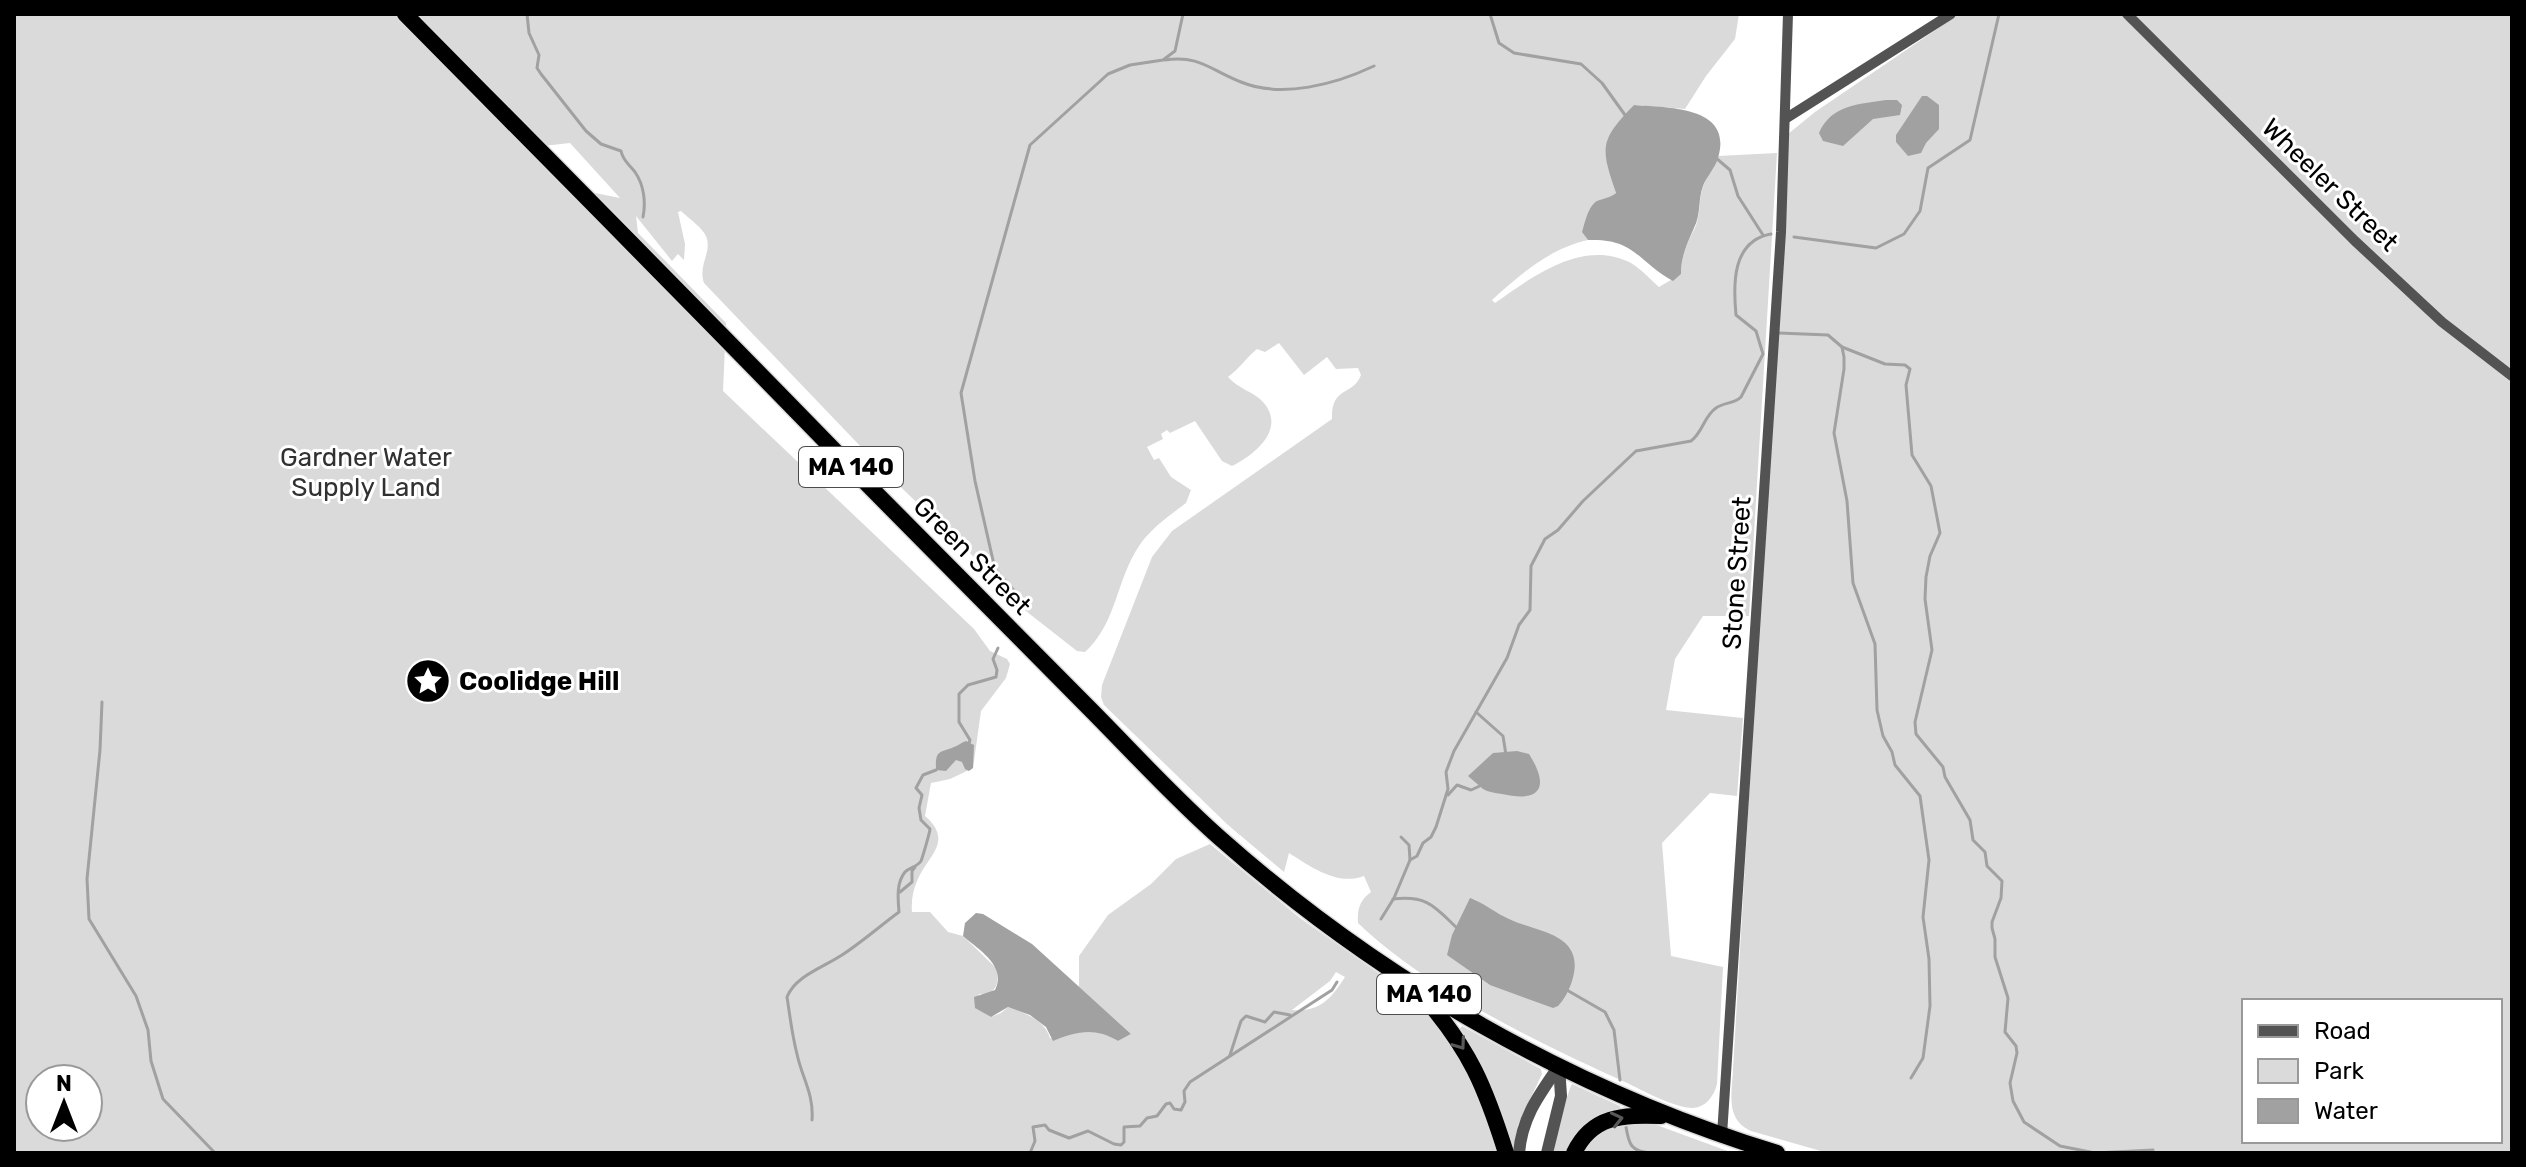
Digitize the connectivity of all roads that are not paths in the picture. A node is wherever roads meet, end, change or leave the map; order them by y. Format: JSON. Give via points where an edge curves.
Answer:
{"nodes":[{"id":1,"x":405,"y":14,"type":"edge"},
{"id":2,"x":1788,"y":14,"type":"edge"},
{"id":3,"x":1951,"y":14,"type":"edge"},
{"id":4,"x":2127,"y":14,"type":"edge"},
{"id":5,"x":1785,"y":119,"type":"junction"},
{"id":6,"x":2512,"y":376,"type":"edge"},
{"id":7,"x":1412,"y":983,"type":"junction"},
{"id":8,"x":1559,"y":1066,"type":"junction"},
{"id":9,"x":1674,"y":1117,"type":"junction"},
{"id":10,"x":1722,"y":1135,"type":"junction"},
{"id":11,"x":1506,"y":1153,"type":"edge"},
{"id":12,"x":1519,"y":1153,"type":"edge"},
{"id":13,"x":1547,"y":1153,"type":"edge"},
{"id":14,"x":1574,"y":1153,"type":"edge"},
{"id":15,"x":1777,"y":1153,"type":"edge"}],
"edges":[{"from":1,"to":7,"type":"highway","name":"Green Street","number":"MA 140","via":[[1186,807],[1300,903]]},
{"from":2,"to":5,"type":"street","name":"Stone Street"},
{"from":3,"to":5,"type":"street"},
{"from":4,"to":6,"type":"street","name":"Wheeler Street","via":[[2366,251],[2442,322]]},
{"from":5,"to":10,"type":"street","name":"Stone Street"},
{"from":7,"to":8,"type":"highway","name":"Green Street","number":"MA 140"},
{"from":7,"to":11,"type":"highway","one_way":true,"via":[[1472,1063]]},
{"from":8,"to":9,"type":"highway","number":"MA 140"},
{"from":8,"to":12,"type":"street","via":[[1530,1107]]},
{"from":8,"to":13,"type":"street","via":[[1561,1096]]},
{"from":9,"to":10,"type":"highway","number":"MA 140"},
{"from":14,"to":9,"type":"highway","one_way":true,"via":[[1587,1132],[1606,1121]]},
{"from":10,"to":15,"type":"highway","number":"MA 140"}]}
